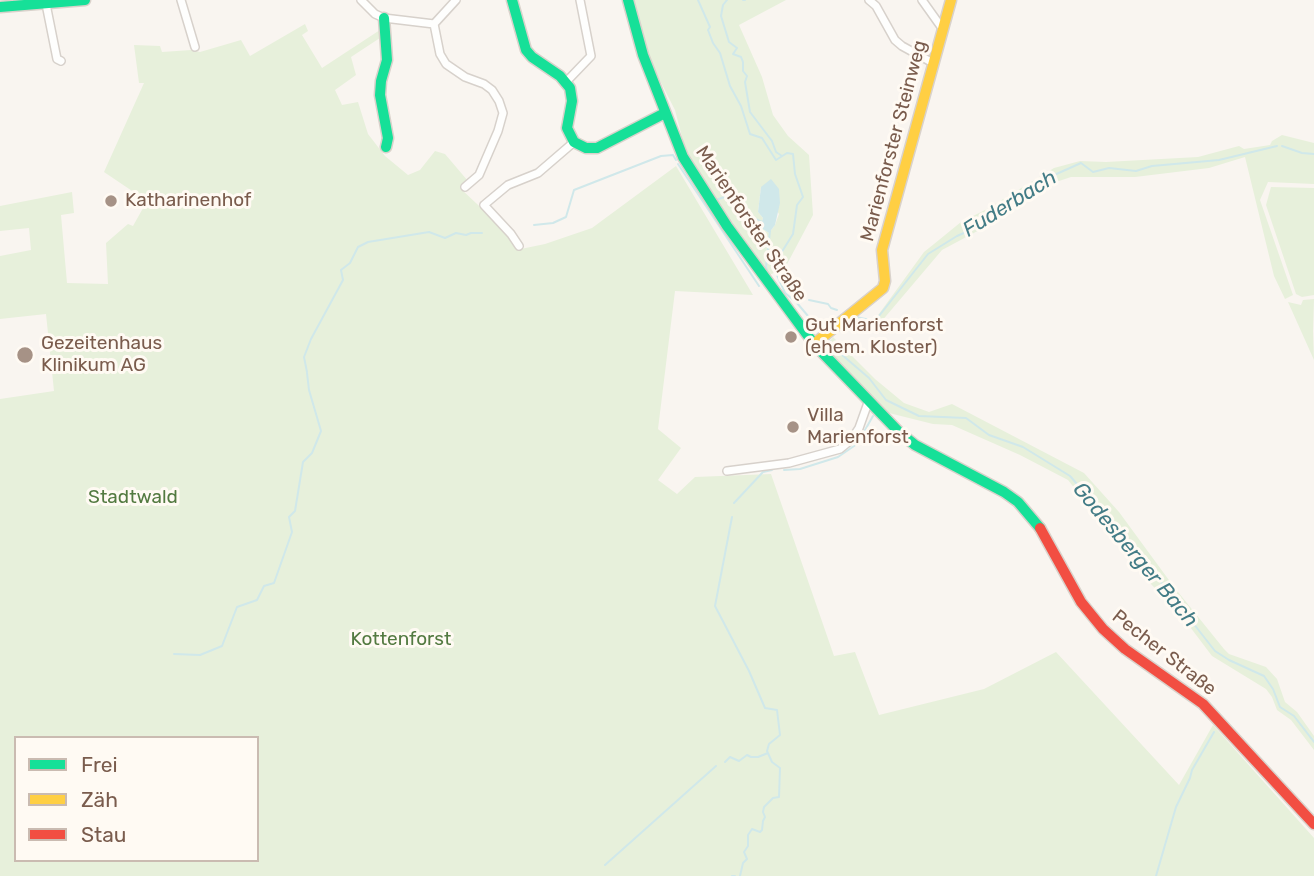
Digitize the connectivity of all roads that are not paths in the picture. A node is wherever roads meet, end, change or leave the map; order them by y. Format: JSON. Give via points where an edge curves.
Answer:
{"nodes":[{"id":1,"x":85,"y":0,"type":"edge"},
{"id":2,"x":181,"y":0,"type":"edge"},
{"id":3,"x":361,"y":0,"type":"edge"},
{"id":4,"x":456,"y":0,"type":"edge"},
{"id":5,"x":512,"y":0,"type":"edge"},
{"id":6,"x":580,"y":0,"type":"edge"},
{"id":7,"x":628,"y":0,"type":"edge"},
{"id":8,"x":869,"y":0,"type":"edge"},
{"id":9,"x":922,"y":0,"type":"edge"},
{"id":10,"x":951,"y":0,"type":"edge"},
{"id":11,"x":46,"y":4,"type":"junction"},
{"id":12,"x":0,"y":8,"type":"edge"},
{"id":13,"x":384,"y":18,"type":"junction"},
{"id":14,"x":434,"y":24,"type":"junction"},
{"id":15,"x":943,"y":28,"type":"junction"},
{"id":16,"x":195,"y":47,"type":"dead end"},
{"id":17,"x":61,"y":61,"type":"dead end"},
{"id":18,"x":933,"y":63,"type":"junction"},
{"id":19,"x":566,"y":82,"type":"junction"},
{"id":20,"x":664,"y":113,"type":"junction"},
{"id":21,"x":575,"y":142,"type":"junction"},
{"id":22,"x":386,"y":147,"type":"dead end"},
{"id":23,"x":465,"y":187,"type":"dead end"},
{"id":24,"x":519,"y":246,"type":"dead end"},
{"id":25,"x":814,"y":344,"type":"junction"},
{"id":26,"x":870,"y":399,"type":"junction"},
{"id":27,"x":727,"y":471,"type":"dead end"},
{"id":28,"x":1314,"y":824,"type":"edge"}],
"edges":[{"from":1,"to":11,"type":"main road"},
{"from":2,"to":16,"type":"street"},
{"from":3,"to":13,"type":"street"},
{"from":4,"to":14,"type":"street"},
{"from":5,"to":19,"type":"main road","via":[[526,50]]},
{"from":6,"to":19,"type":"street","via":[[591,56]]},
{"from":7,"to":20,"type":"main road","name":"Marienforster Straße"},
{"from":8,"to":18,"type":"street","via":[[902,46]]},
{"from":9,"to":15,"type":"street"},
{"from":10,"to":15,"type":"main road","name":"Marienforster Steinweg"},
{"from":11,"to":12,"type":"main road"},
{"from":11,"to":17,"type":"street"},
{"from":13,"to":14,"type":"street"},
{"from":13,"to":22,"type":"main road","via":[[387,60],[380,95]]},
{"from":14,"to":23,"type":"street","via":[[446,64],[492,90],[503,113],[479,175]]},
{"from":15,"to":18,"type":"main road","name":"Marienforster Steinweg"},
{"from":18,"to":25,"type":"main road","name":"Marienforster Steinweg","via":[[882,250],[883,288]]},
{"from":19,"to":21,"type":"main road","via":[[572,101],[567,128]]},
{"from":20,"to":21,"type":"main road","via":[[597,148]]},
{"from":20,"to":25,"type":"main road","name":"Marienforster Straße","via":[[693,175]]},
{"from":21,"to":24,"type":"street","via":[[538,173],[509,186],[484,205]]},
{"from":25,"to":26,"type":"main road","name":"Pecher Straße"},
{"from":26,"to":27,"type":"street","via":[[859,428],[840,449],[789,463]]},
{"from":26,"to":28,"type":"main road","name":"Pecher Straße","via":[[915,445],[1018,502],[1041,528],[1081,602],[1103,629],[1203,704]]}]}
